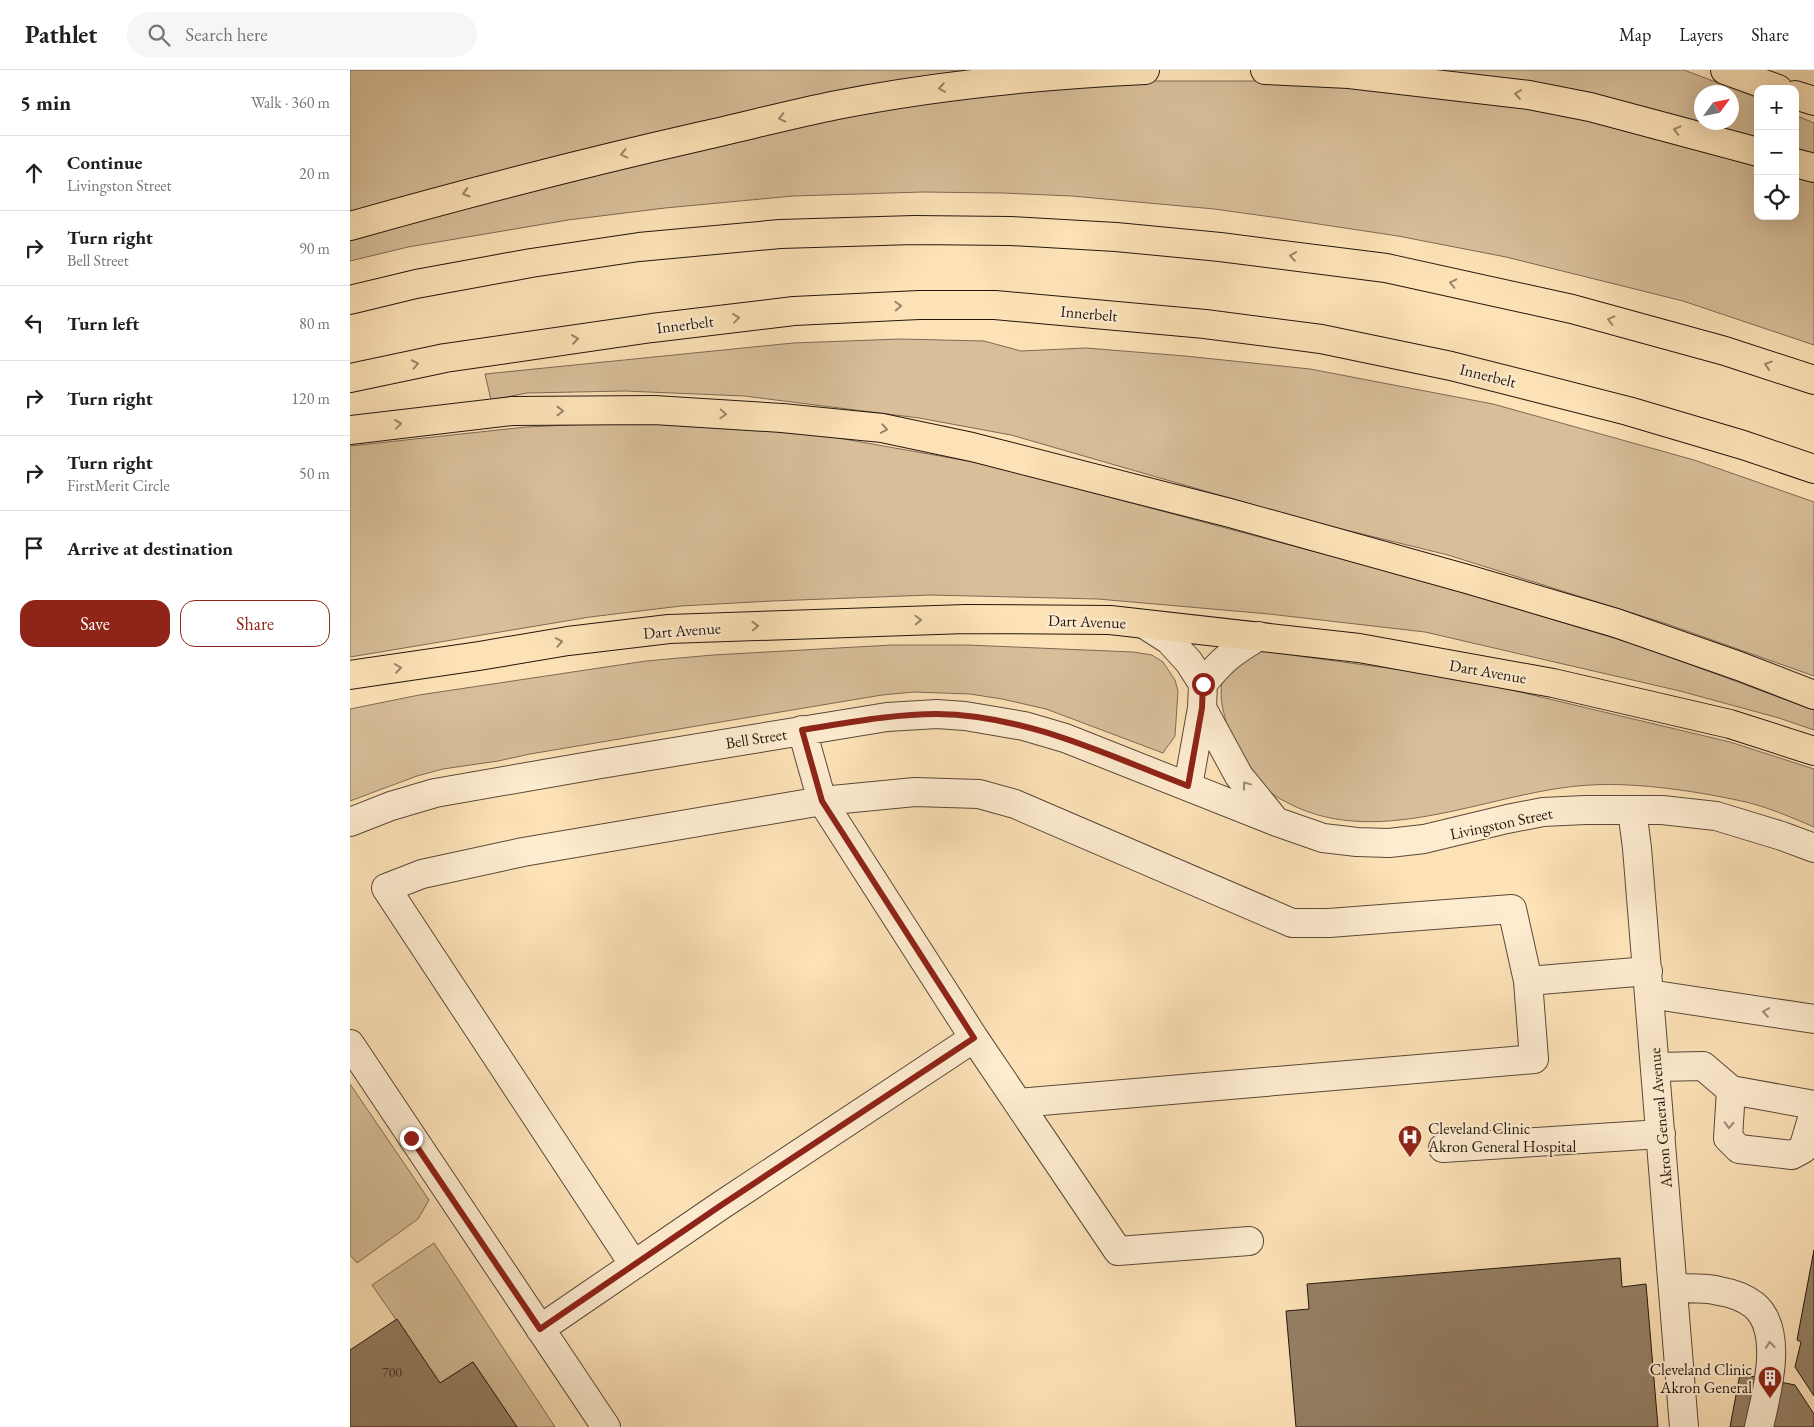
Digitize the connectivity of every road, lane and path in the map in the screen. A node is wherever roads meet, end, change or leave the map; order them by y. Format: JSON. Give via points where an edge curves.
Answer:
{"nodes":[{"id":1,"x":1145,"y":70,"type":"edge"},
{"id":2,"x":1265,"y":70,"type":"edge"},
{"id":3,"x":1725,"y":70,"type":"edge"},
{"id":4,"x":1767,"y":85,"type":"edge"},
{"id":5,"x":1799,"y":96,"type":"edge"},
{"id":6,"x":1814,"y":101,"type":"edge"},
{"id":7,"x":1754,"y":151,"type":"edge"},
{"id":8,"x":1799,"y":163,"type":"edge"},
{"id":9,"x":1814,"y":168,"type":"edge"},
{"id":10,"x":350,"y":226,"type":"edge"},
{"id":11,"x":350,"y":300,"type":"edge"},
{"id":12,"x":350,"y":378,"type":"edge"},
{"id":13,"x":1814,"y":380,"type":"edge"},
{"id":14,"x":350,"y":430,"type":"edge"},
{"id":15,"x":1814,"y":469,"type":"edge"},
{"id":16,"x":1144,"y":624,"type":"junction"},
{"id":17,"x":1260,"y":636,"type":"junction"},
{"id":18,"x":350,"y":675,"type":"edge"},
{"id":19,"x":1814,"y":695,"type":"edge"},
{"id":20,"x":1202,"y":696,"type":"junction"},
{"id":21,"x":802,"y":730,"type":"junction"},
{"id":22,"x":1814,"y":751,"type":"edge"},
{"id":23,"x":1188,"y":786,"type":"junction"},
{"id":24,"x":822,"y":801,"type":"junction"},
{"id":25,"x":1632,"y":810,"type":"junction"},
{"id":26,"x":350,"y":822,"type":"edge"},
{"id":27,"x":1277,"y":822,"type":"junction"},
{"id":28,"x":1814,"y":848,"type":"edge"},
{"id":29,"x":1528,"y":981,"type":"junction"},
{"id":30,"x":1648,"y":983,"type":"junction"},
{"id":31,"x":1814,"y":1019,"type":"edge"},
{"id":32,"x":974,"y":1038,"type":"junction"},
{"id":33,"x":350,"y":1044,"type":"edge"},
{"id":34,"x":1656,"y":1067,"type":"junction"},
{"id":35,"x":1731,"y":1090,"type":"junction"},
{"id":36,"x":1018,"y":1103,"type":"junction"},
{"id":37,"x":1814,"y":1105,"type":"edge"},
{"id":38,"x":1814,"y":1112,"type":"edge"},
{"id":39,"x":1661,"y":1134,"type":"junction"},
{"id":40,"x":1443,"y":1148,"type":"dead end"},
{"id":41,"x":1249,"y":1241,"type":"dead end"},
{"id":42,"x":634,"y":1265,"type":"junction"},
{"id":43,"x":1673,"y":1288,"type":"junction"},
{"id":44,"x":540,"y":1329,"type":"junction"},
{"id":45,"x":606,"y":1427,"type":"edge"},
{"id":46,"x":1684,"y":1427,"type":"edge"},
{"id":47,"x":1759,"y":1427,"type":"edge"}],
"edges":[{"from":1,"to":10,"type":"main road","one_way":true,"via":[[991,82],[837,105],[477,190]]},
{"from":7,"to":2,"type":"main road","one_way":true,"via":[[1590,107],[1529,96],[1350,74]]},
{"from":3,"to":4,"type":"main road"},
{"from":5,"to":6,"type":"main road"},
{"from":8,"to":9,"type":"main road"},
{"from":13,"to":11,"type":"main road","one_way":true,"via":[[1725,351],[1572,309],[1386,268],[1220,246],[1116,237],[914,230],[780,234],[639,247],[530,262]]},
{"from":12,"to":15,"type":"main road","name":"Innerbelt","one_way":true,"via":[[455,356],[794,311],[995,305],[1205,324],[1330,341],[1451,366],[1628,411]]},
{"from":14,"to":19,"type":"main road","one_way":true,"via":[[512,411],[654,410],[882,428],[972,446],[1468,579],[1616,623]]},
{"from":16,"to":17,"type":"main road","name":"Dart Avenue"},
{"from":18,"to":16,"type":"main road","name":"Dart Avenue","one_way":true,"via":[[568,640],[669,629],[966,618],[1110,620]]},
{"from":16,"to":20,"type":"street","via":[[1168,640],[1189,662]]},
{"from":17,"to":20,"type":"street","via":[[1229,654],[1214,669]]},
{"from":17,"to":22,"type":"main road","name":"Dart Avenue","via":[[1359,648],[1553,683],[1730,724]]},
{"from":20,"to":23,"type":"street"},
{"from":27,"to":20,"type":"street","one_way":true,"via":[[1239,776]]},
{"from":21,"to":23,"type":"street","name":"Bell Street","via":[[887,717],[965,716],[1024,726],[1065,738]]},
{"from":21,"to":24,"type":"street"},
{"from":21,"to":26,"type":"street","name":"Bell Street","via":[[435,793]]},
{"from":23,"to":27,"type":"street","name":"Livingston Street"},
{"from":24,"to":29,"type":"street","via":[[916,792],[979,794],[1015,804],[1292,923],[1512,909]]},
{"from":24,"to":32,"type":"street"},
{"from":24,"to":42,"type":"street","via":[[523,852],[422,874],[386,888]]},
{"from":25,"to":27,"type":"street","name":"Livingston Street","via":[[1543,812],[1424,839],[1389,843],[1323,838]]},
{"from":25,"to":28,"type":"street","name":"Livingston Street","via":[[1716,816]]},
{"from":25,"to":30,"type":"street","name":"Akron General Avenue"},
{"from":29,"to":30,"type":"street"},
{"from":29,"to":36,"type":"street","via":[[1534,1059]]},
{"from":31,"to":30,"type":"street","one_way":true},
{"from":30,"to":34,"type":"street","name":"Akron General Avenue"},
{"from":32,"to":36,"type":"street"},
{"from":32,"to":42,"type":"street"},
{"from":33,"to":44,"type":"street"},
{"from":34,"to":35,"type":"street","via":[[1702,1066]]},
{"from":34,"to":39,"type":"street","name":"Akron General Avenue"},
{"from":35,"to":37,"type":"street"},
{"from":35,"to":38,"type":"street","one_way":true,"via":[[1728,1138],[1739,1149],[1792,1155],[1803,1149]]},
{"from":36,"to":41,"type":"street","via":[[1118,1251]]},
{"from":39,"to":40,"type":"street"},
{"from":39,"to":43,"type":"street","name":"Akron General Avenue"},
{"from":42,"to":44,"type":"street"},
{"from":43,"to":46,"type":"street","name":"Akron General Avenue"},
{"from":47,"to":43,"type":"street","one_way":true,"via":[[1772,1364],[1770,1337],[1764,1318],[1756,1306],[1745,1299],[1718,1290]]},
{"from":44,"to":45,"type":"street"}]}
